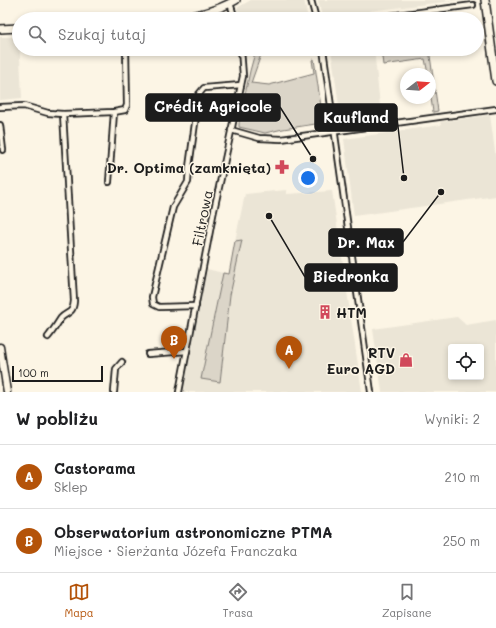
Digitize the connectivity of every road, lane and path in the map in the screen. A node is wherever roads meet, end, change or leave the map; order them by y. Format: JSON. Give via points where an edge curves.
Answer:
{"nodes":[{"id":1,"x":311,"y":0,"type":"edge"},
{"id":2,"x":485,"y":0,"type":"edge"},
{"id":3,"x":232,"y":1,"type":"edge"},
{"id":4,"x":473,"y":5,"type":"dead end"},
{"id":5,"x":206,"y":12,"type":"edge"},
{"id":6,"x":234,"y":12,"type":"edge"},
{"id":7,"x":314,"y":12,"type":"edge"},
{"id":8,"x":420,"y":12,"type":"edge"},
{"id":9,"x":12,"y":28,"type":"edge"},
{"id":10,"x":0,"y":29,"type":"edge"},
{"id":11,"x":126,"y":56,"type":"edge"},
{"id":12,"x":242,"y":56,"type":"edge"},
{"id":13,"x":324,"y":56,"type":"edge"},
{"id":14,"x":496,"y":81,"type":"edge"},
{"id":15,"x":241,"y":85,"type":"junction"},
{"id":16,"x":0,"y":107,"type":"edge"},
{"id":17,"x":496,"y":109,"type":"edge"},
{"id":18,"x":114,"y":112,"type":"junction"},
{"id":19,"x":63,"y":114,"type":"junction"},
{"id":20,"x":0,"y":125,"type":"edge"},
{"id":21,"x":231,"y":130,"type":"junction"},
{"id":22,"x":335,"y":131,"type":"junction"},
{"id":23,"x":3,"y":150,"type":"dead end"},
{"id":24,"x":109,"y":182,"type":"dead end"},
{"id":25,"x":196,"y":306,"type":"junction"},
{"id":26,"x":48,"y":337,"type":"dead end"},
{"id":27,"x":0,"y":347,"type":"edge"},
{"id":28,"x":187,"y":351,"type":"junction"},
{"id":29,"x":148,"y":354,"type":"dead end"},
{"id":30,"x":122,"y":362,"type":"dead end"},
{"id":31,"x":7,"y":392,"type":"edge"},
{"id":32,"x":114,"y":392,"type":"edge"},
{"id":33,"x":179,"y":392,"type":"edge"},
{"id":34,"x":371,"y":392,"type":"edge"}],
"edges":[{"from":1,"to":7,"type":"street"},
{"from":2,"to":14,"type":"main road"},
{"from":3,"to":5,"type":"main road"},
{"from":3,"to":6,"type":"street"},
{"from":4,"to":8,"type":"street"},
{"from":9,"to":10,"type":"main road"},
{"from":11,"to":18,"type":"street","via":[[127,107],[125,110]]},
{"from":12,"to":15,"type":"street","name":"Filtrowa"},
{"from":13,"to":22,"type":"street"},
{"from":15,"to":21,"type":"street","name":"Filtrowa"},
{"from":15,"to":25,"type":"street","via":[[204,88],[200,94],[188,182],[173,208],[152,297],[153,304],[159,307]]},
{"from":16,"to":19,"type":"street","via":[[24,106],[48,113]]},
{"from":17,"to":22,"type":"street"},
{"from":18,"to":19,"type":"street"},
{"from":18,"to":24,"type":"street"},
{"from":19,"to":26,"type":"street","via":[[74,301],[70,313],[62,317]]},
{"from":20,"to":23,"type":"street"},
{"from":21,"to":22,"type":"street","via":[[248,136],[275,139]]},
{"from":21,"to":25,"type":"street","name":"Filtrowa"},
{"from":22,"to":34,"type":"street"},
{"from":25,"to":28,"type":"street","name":"Filtrowa"},
{"from":27,"to":31,"type":"street"},
{"from":28,"to":29,"type":"street"},
{"from":28,"to":33,"type":"street","name":"Filtrowa"},
{"from":30,"to":32,"type":"street","via":[[116,369]]}]}
